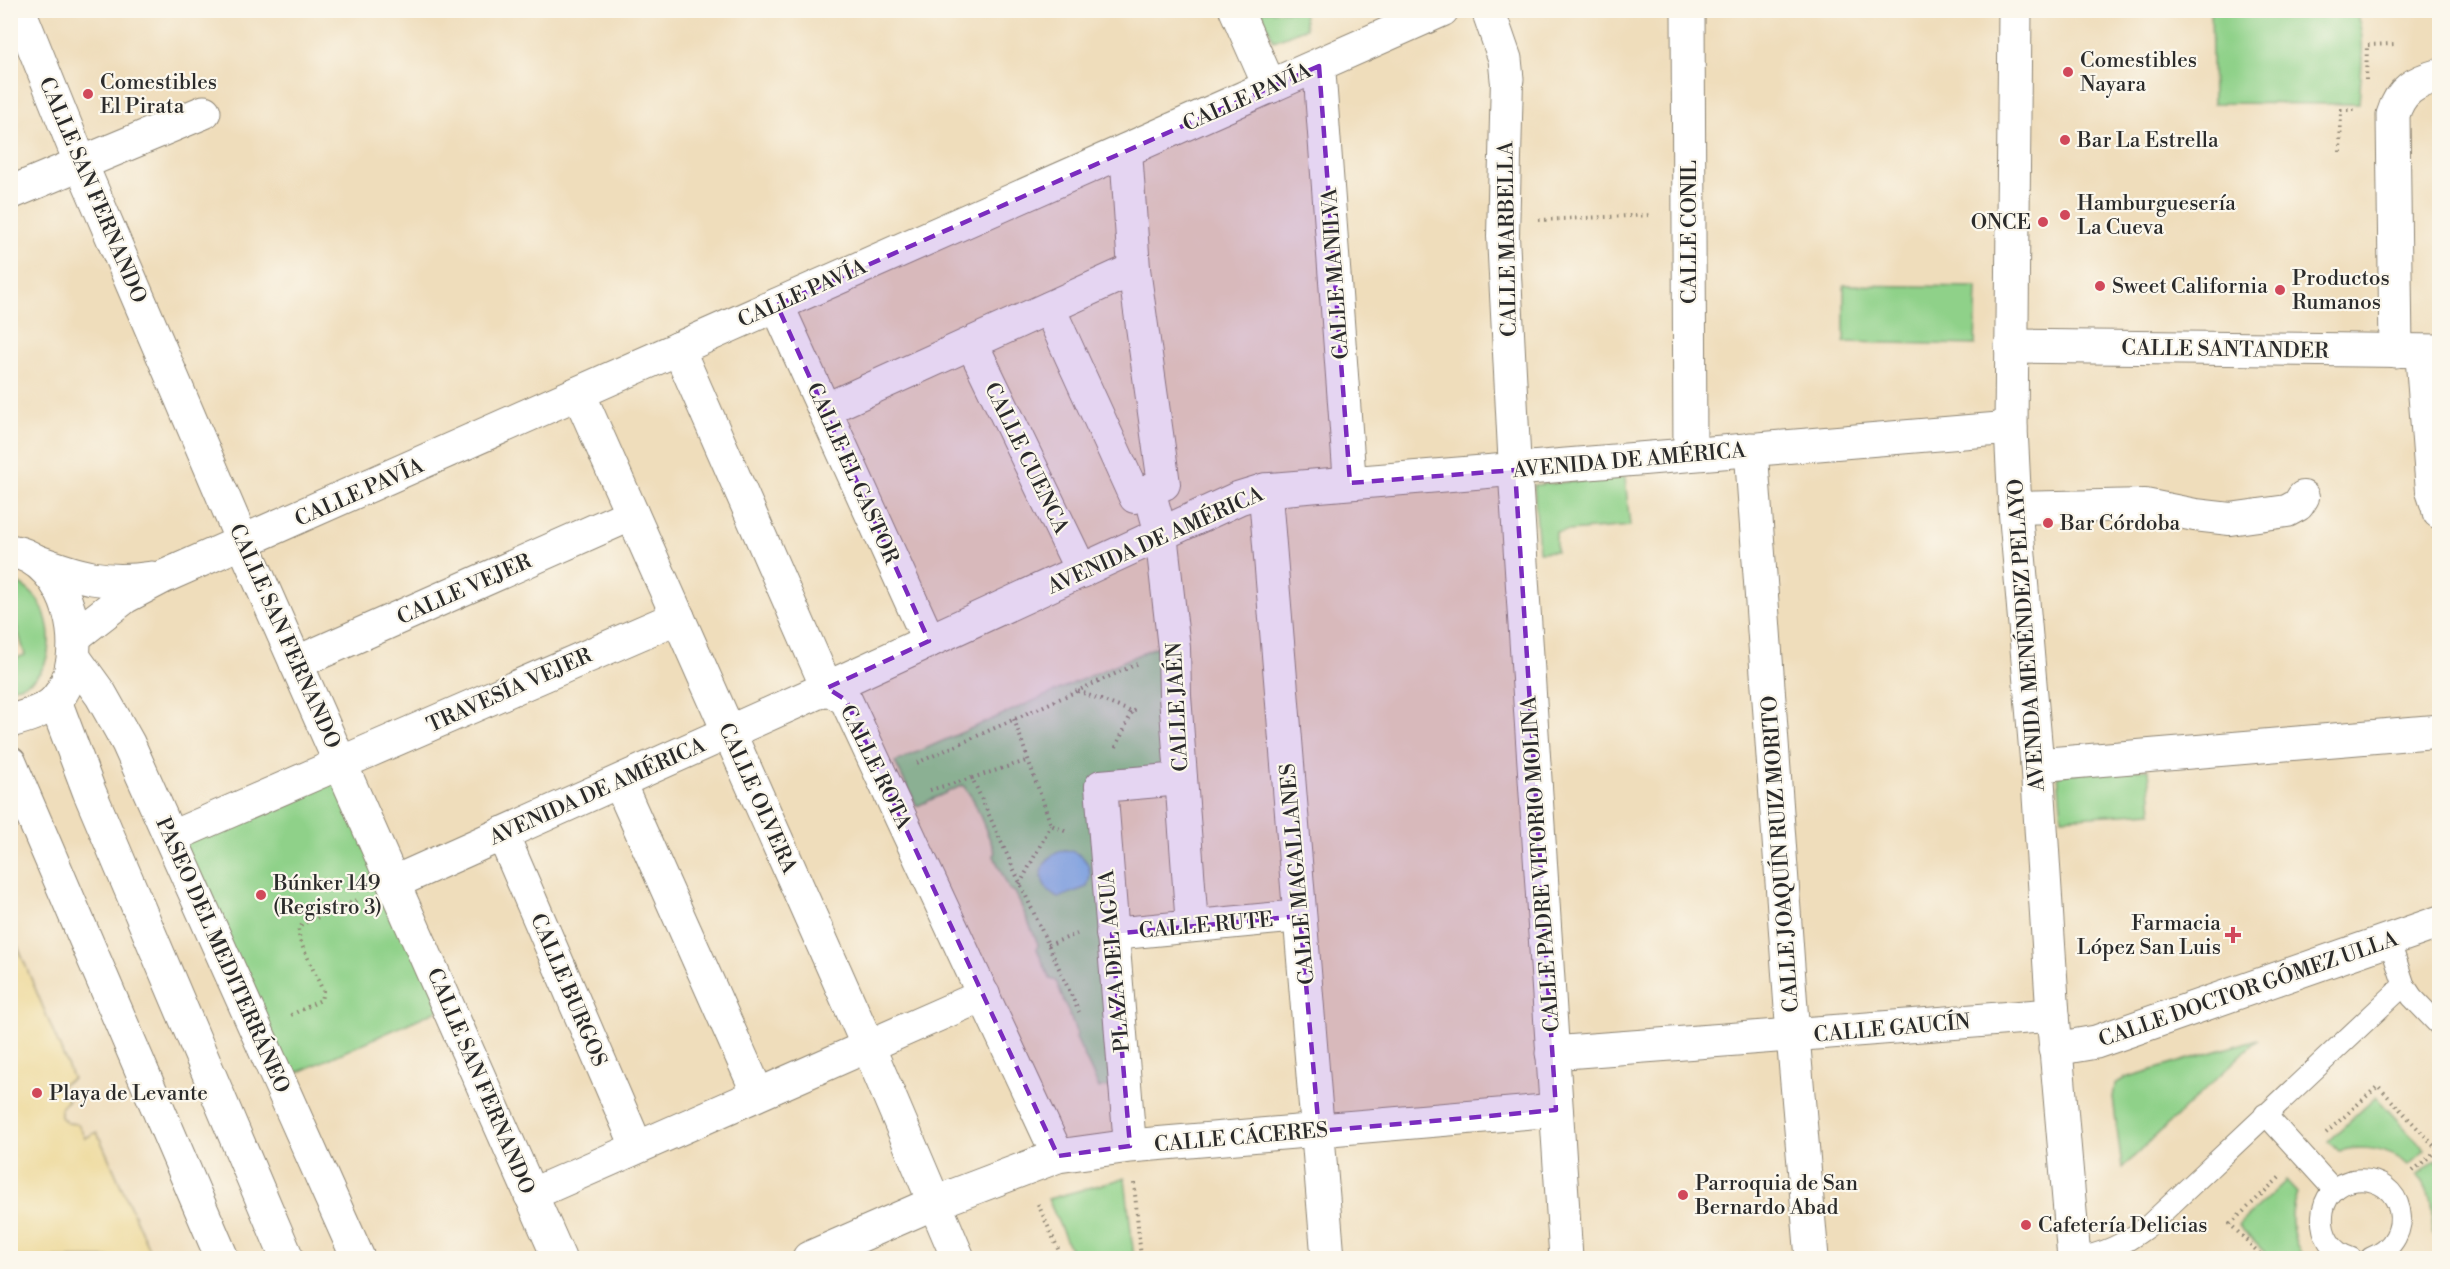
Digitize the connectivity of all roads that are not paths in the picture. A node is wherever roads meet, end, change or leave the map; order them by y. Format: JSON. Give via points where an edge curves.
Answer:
{"nodes":[{"id":1,"x":19,"y":10,"type":"edge"},
{"id":2,"x":1236,"y":10,"type":"edge"},
{"id":3,"x":1442,"y":10,"type":"edge"},
{"id":4,"x":1488,"y":10,"type":"edge"},
{"id":5,"x":1688,"y":10,"type":"edge"},
{"id":6,"x":2015,"y":10,"type":"edge"},
{"id":7,"x":1319,"y":66,"type":"junction"},
{"id":8,"x":2439,"y":75,"type":"edge"},
{"id":9,"x":1507,"y":80,"type":"joint"},
{"id":10,"x":1270,"y":87,"type":"junction"},
{"id":11,"x":204,"y":112,"type":"dead end"},
{"id":12,"x":1126,"y":150,"type":"junction"},
{"id":13,"x":81,"y":164,"type":"junction"},
{"id":14,"x":10,"y":193,"type":"edge"},
{"id":15,"x":1134,"y":269,"type":"junction"},
{"id":16,"x":777,"y":305,"type":"junction"},
{"id":17,"x":1049,"y":308,"type":"junction"},
{"id":18,"x":972,"y":344,"type":"junction"},
{"id":19,"x":2011,"y":346,"type":"junction"},
{"id":20,"x":678,"y":348,"type":"junction"},
{"id":21,"x":2419,"y":351,"type":"edge"},
{"id":22,"x":579,"y":394,"type":"junction"},
{"id":23,"x":824,"y":410,"type":"junction"},
{"id":24,"x":2011,"y":428,"type":"junction"},
{"id":25,"x":1751,"y":449,"type":"junction"},
{"id":26,"x":1690,"y":453,"type":"junction"},
{"id":27,"x":1515,"y":470,"type":"junction"},
{"id":28,"x":1350,"y":483,"type":"junction"},
{"id":29,"x":1149,"y":490,"type":"junction"},
{"id":30,"x":1264,"y":490,"type":"junction"},
{"id":31,"x":2303,"y":496,"type":"dead end"},
{"id":32,"x":2016,"y":508,"type":"junction"},
{"id":33,"x":2439,"y":512,"type":"edge"},
{"id":34,"x":632,"y":514,"type":"junction"},
{"id":35,"x":1161,"y":534,"type":"junction"},
{"id":36,"x":243,"y":543,"type":"junction"},
{"id":37,"x":18,"y":552,"type":"edge"},
{"id":38,"x":1082,"y":572,"type":"junction"},
{"id":39,"x":163,"y":577,"type":"junction"},
{"id":40,"x":678,"y":617,"type":"junction"},
{"id":41,"x":928,"y":640,"type":"junction"},
{"id":42,"x":75,"y":647,"type":"junction"},
{"id":43,"x":296,"y":663,"type":"junction"},
{"id":44,"x":827,"y":688,"type":"junction"},
{"id":45,"x":55,"y":701,"type":"junction"},
{"id":46,"x":10,"y":721,"type":"edge"},
{"id":47,"x":2439,"y":731,"type":"edge"},
{"id":48,"x":728,"y":733,"type":"junction"},
{"id":49,"x":10,"y":763,"type":"edge"},
{"id":50,"x":341,"y":763,"type":"junction"},
{"id":51,"x":2037,"y":765,"type":"junction"},
{"id":52,"x":1181,"y":779,"type":"junction"},
{"id":53,"x":619,"y":782,"type":"junction"},
{"id":54,"x":502,"y":833,"type":"junction"},
{"id":55,"x":171,"y":837,"type":"junction"},
{"id":56,"x":395,"y":882,"type":"junction"},
{"id":57,"x":1300,"y":916,"type":"junction"},
{"id":58,"x":2439,"y":922,"type":"edge"},
{"id":59,"x":1192,"y":926,"type":"junction"},
{"id":60,"x":1112,"y":934,"type":"junction"},
{"id":61,"x":2389,"y":940,"type":"junction"},
{"id":62,"x":2404,"y":985,"type":"junction"},
{"id":63,"x":984,"y":995,"type":"junction"},
{"id":64,"x":2053,"y":1015,"type":"junction"},
{"id":65,"x":2439,"y":1026,"type":"edge"},
{"id":66,"x":1793,"y":1036,"type":"junction"},
{"id":67,"x":868,"y":1046,"type":"junction"},
{"id":68,"x":2055,"y":1049,"type":"junction"},
{"id":69,"x":1552,"y":1053,"type":"junction"},
{"id":70,"x":758,"y":1094,"type":"junction"},
{"id":71,"x":1556,"y":1110,"type":"junction"},
{"id":72,"x":2265,"y":1114,"type":"junction"},
{"id":73,"x":1318,"y":1131,"type":"junction"},
{"id":74,"x":1130,"y":1146,"type":"junction"},
{"id":75,"x":637,"y":1147,"type":"junction"},
{"id":76,"x":1058,"y":1156,"type":"junction"},
{"id":77,"x":2334,"y":1190,"type":"junction"},
{"id":78,"x":530,"y":1195,"type":"junction"},
{"id":79,"x":934,"y":1203,"type":"junction"},
{"id":80,"x":222,"y":1258,"type":"edge"},
{"id":81,"x":287,"y":1258,"type":"edge"},
{"id":82,"x":358,"y":1258,"type":"edge"},
{"id":83,"x":559,"y":1258,"type":"edge"},
{"id":84,"x":809,"y":1258,"type":"edge"},
{"id":85,"x":958,"y":1258,"type":"edge"},
{"id":86,"x":1328,"y":1258,"type":"edge"},
{"id":87,"x":1566,"y":1258,"type":"edge"},
{"id":88,"x":1812,"y":1258,"type":"edge"},
{"id":89,"x":2075,"y":1258,"type":"edge"},
{"id":90,"x":2351,"y":1258,"type":"edge"},
{"id":91,"x":2371,"y":1258,"type":"edge"}],
"edges":[{"from":1,"to":13,"type":"street","name":"CALLE SAN FERNANDO"},
{"from":2,"to":10,"type":"street"},
{"from":3,"to":7,"type":"street","name":"CALLE PAVÍA"},
{"from":4,"to":9,"type":"street","name":"CALLE MARBELLA","via":[[1505,59]]},
{"from":5,"to":26,"type":"street","name":"CALLE CONIL"},
{"from":6,"to":19,"type":"street","name":"AVENIDA MENÉNDEZ PELAYO"},
{"from":7,"to":10,"type":"street","name":"CALLE PAVÍA"},
{"from":7,"to":28,"type":"street","name":"CALLE MANILVA"},
{"from":8,"to":21,"type":"street","via":[[2404,92],[2393,115]]},
{"from":9,"to":27,"type":"street","name":"CALLE MARBELLA","via":[[1503,222]]},
{"from":10,"to":12,"type":"street","name":"CALLE PAVÍA"},
{"from":11,"to":13,"type":"street"},
{"from":12,"to":15,"type":"street"},
{"from":12,"to":16,"type":"street","name":"CALLE PAVÍA"},
{"from":13,"to":14,"type":"street"},
{"from":13,"to":36,"type":"street","name":"CALLE SAN FERNANDO"},
{"from":15,"to":17,"type":"street"},
{"from":15,"to":29,"type":"street","via":[[1164,484]]},
{"from":16,"to":20,"type":"street","name":"CALLE PAVÍA"},
{"from":16,"to":23,"type":"street","name":"CALLE EL GASTOR"},
{"from":17,"to":18,"type":"street"},
{"from":17,"to":29,"type":"street","via":[[1136,497]]},
{"from":18,"to":23,"type":"street"},
{"from":18,"to":38,"type":"street","name":"CALLE CUENCA"},
{"from":19,"to":21,"type":"street","name":"CALLE SANTANDER"},
{"from":19,"to":24,"type":"street","name":"AVENIDA MENÉNDEZ PELAYO"},
{"from":20,"to":22,"type":"street","name":"CALLE PAVÍA"},
{"from":20,"to":44,"type":"street","name":"CALLE ROTA"},
{"from":21,"to":33,"type":"street","via":[[2432,491]]},
{"from":22,"to":34,"type":"street","name":"CALLE OLVERA"},
{"from":22,"to":36,"type":"street","name":"CALLE PAVÍA"},
{"from":23,"to":41,"type":"street","name":"CALLE EL GASTOR"},
{"from":24,"to":25,"type":"street","name":"AVENIDA DE AMÉRICA"},
{"from":24,"to":32,"type":"street","name":"AVENIDA MENÉNDEZ PELAYO"},
{"from":25,"to":26,"type":"street","name":"AVENIDA DE AMÉRICA"},
{"from":25,"to":66,"type":"street","name":"CALLE JOAQUÍN RUIZ MORITO"},
{"from":26,"to":27,"type":"street","name":"AVENIDA DE AMÉRICA"},
{"from":27,"to":28,"type":"street","name":"AVENIDA DE AMÉRICA"},
{"from":27,"to":69,"type":"street","name":"CALLE PADRE VITORIO MOLINA"},
{"from":28,"to":30,"type":"street","name":"AVENIDA DE AMÉRICA"},
{"from":29,"to":35,"type":"street","name":"CALLE JAÉN"},
{"from":30,"to":35,"type":"street","name":"AVENIDA DE AMÉRICA"},
{"from":30,"to":57,"type":"street","name":"CALLE MAGALLANES"},
{"from":31,"to":32,"type":"street","via":[[2298,505],[2287,511],[2230,519],[2145,505]]},
{"from":32,"to":51,"type":"street","name":"AVENIDA MENÉNDEZ PELAYO"},
{"from":34,"to":40,"type":"street","name":"CALLE OLVERA"},
{"from":34,"to":43,"type":"street","name":"CALLE VEJER"},
{"from":35,"to":38,"type":"street","name":"AVENIDA DE AMÉRICA"},
{"from":35,"to":52,"type":"street","name":"CALLE JAÉN","via":[[1174,648]]},
{"from":36,"to":39,"type":"street","name":"CALLE PAVÍA"},
{"from":36,"to":43,"type":"street","name":"CALLE SAN FERNANDO"},
{"from":37,"to":39,"type":"street","name":"CALLE PAVÍA","via":[[73,575],[106,582]]},
{"from":37,"to":42,"type":"street","name":"PASEO DEL MEDITERRÁNEO","via":[[61,592],[69,611]]},
{"from":38,"to":41,"type":"street","name":"AVENIDA DE AMÉRICA"},
{"from":39,"to":42,"type":"street","name":"CALLE PAVÍA","via":[[125,597]]},
{"from":40,"to":48,"type":"street","name":"CALLE OLVERA"},
{"from":40,"to":50,"type":"street","name":"TRAVESÍA VEJER"},
{"from":41,"to":44,"type":"street","name":"AVENIDA DE AMÉRICA"},
{"from":42,"to":45,"type":"street","via":[[67,682]]},
{"from":42,"to":55,"type":"street","name":"PASEO DEL MEDITERRÁNEO","via":[[118,725]]},
{"from":43,"to":50,"type":"street","name":"CALLE SAN FERNANDO"},
{"from":44,"to":48,"type":"street","name":"AVENIDA DE AMÉRICA"},
{"from":44,"to":63,"type":"street","name":"CALLE ROTA","via":[[846,700]]},
{"from":45,"to":46,"type":"street","via":[[28,717]]},
{"from":45,"to":81,"type":"street","via":[[89,791]]},
{"from":47,"to":51,"type":"street"},
{"from":48,"to":53,"type":"street","name":"AVENIDA DE AMÉRICA"},
{"from":48,"to":67,"type":"street","name":"CALLE OLVERA"},
{"from":49,"to":80,"type":"street"},
{"from":50,"to":55,"type":"street"},
{"from":50,"to":56,"type":"street","name":"CALLE SAN FERNANDO"},
{"from":51,"to":64,"type":"street","name":"AVENIDA MENÉNDEZ PELAYO"},
{"from":52,"to":59,"type":"street","name":"CALLE JAÉN"},
{"from":52,"to":60,"type":"street","name":"PLAZA DEL AGUA","via":[[1101,786]]},
{"from":53,"to":54,"type":"street","name":"AVENIDA DE AMÉRICA"},
{"from":53,"to":70,"type":"street"},
{"from":54,"to":56,"type":"street","name":"AVENIDA DE AMÉRICA"},
{"from":54,"to":75,"type":"street","name":"CALLE BURGOS"},
{"from":55,"to":82,"type":"street","name":"PASEO DEL MEDITERRÁNEO"},
{"from":56,"to":78,"type":"street","name":"CALLE SAN FERNANDO"},
{"from":57,"to":59,"type":"street","name":"CALLE RUTE"},
{"from":57,"to":73,"type":"street","name":"CALLE MAGALLANES"},
{"from":58,"to":61,"type":"street","name":"CALLE DOCTOR GÓMEZ ULLA"},
{"from":59,"to":60,"type":"street","name":"CALLE RUTE"},
{"from":60,"to":74,"type":"street","name":"PLAZA DEL AGUA"},
{"from":61,"to":62,"type":"lane"},
{"from":61,"to":68,"type":"street","name":"CALLE DOCTOR GÓMEZ ULLA","via":[[2096,1042]]},
{"from":62,"to":65,"type":"lane"},
{"from":62,"to":72,"type":"lane"},
{"from":63,"to":67,"type":"street"},
{"from":63,"to":76,"type":"street","name":"CALLE ROTA"},
{"from":64,"to":66,"type":"street","name":"CALLE GAUCÍN"},
{"from":64,"to":68,"type":"street","name":"AVENIDA MENÉNDEZ PELAYO"},
{"from":66,"to":69,"type":"street","name":"CALLE GAUCÍN"},
{"from":66,"to":88,"type":"street","name":"CALLE JOAQUÍN RUIZ MORITO"},
{"from":67,"to":70,"type":"street"},
{"from":67,"to":79,"type":"street","name":"CALLE OLVERA"},
{"from":68,"to":89,"type":"street","name":"AVENIDA MENÉNDEZ PELAYO"},
{"from":69,"to":71,"type":"street","name":"CALLE PADRE VITORIO MOLINA"},
{"from":70,"to":75,"type":"street"},
{"from":71,"to":73,"type":"street","name":"CALLE CÁCERES"},
{"from":71,"to":87,"type":"street","name":"CALLE PADRE VITORIO MOLINA"},
{"from":72,"to":77,"type":"lane"},
{"from":72,"to":89,"type":"lane","via":[[2147,1227],[2111,1250]]},
{"from":73,"to":74,"type":"street","name":"CALLE CÁCERES"},
{"from":73,"to":86,"type":"street","name":"CALLE MAGALLANES"},
{"from":74,"to":76,"type":"street","name":"CALLE CÁCERES"},
{"from":75,"to":78,"type":"street"},
{"from":76,"to":79,"type":"street","name":"CALLE CÁCERES"},
{"from":77,"to":90,"type":"lane","via":[[2326,1201],[2322,1226],[2333,1249]]},
{"from":77,"to":91,"type":"lane","via":[[2356,1180],[2368,1181],[2379,1184],[2397,1201],[2401,1224],[2398,1236],[2391,1247]]},
{"from":78,"to":83,"type":"street","name":"CALLE SAN FERNANDO"},
{"from":79,"to":84,"type":"street","name":"CALLE CÁCERES"},
{"from":79,"to":85,"type":"street","name":"CALLE OLVERA"}]}
